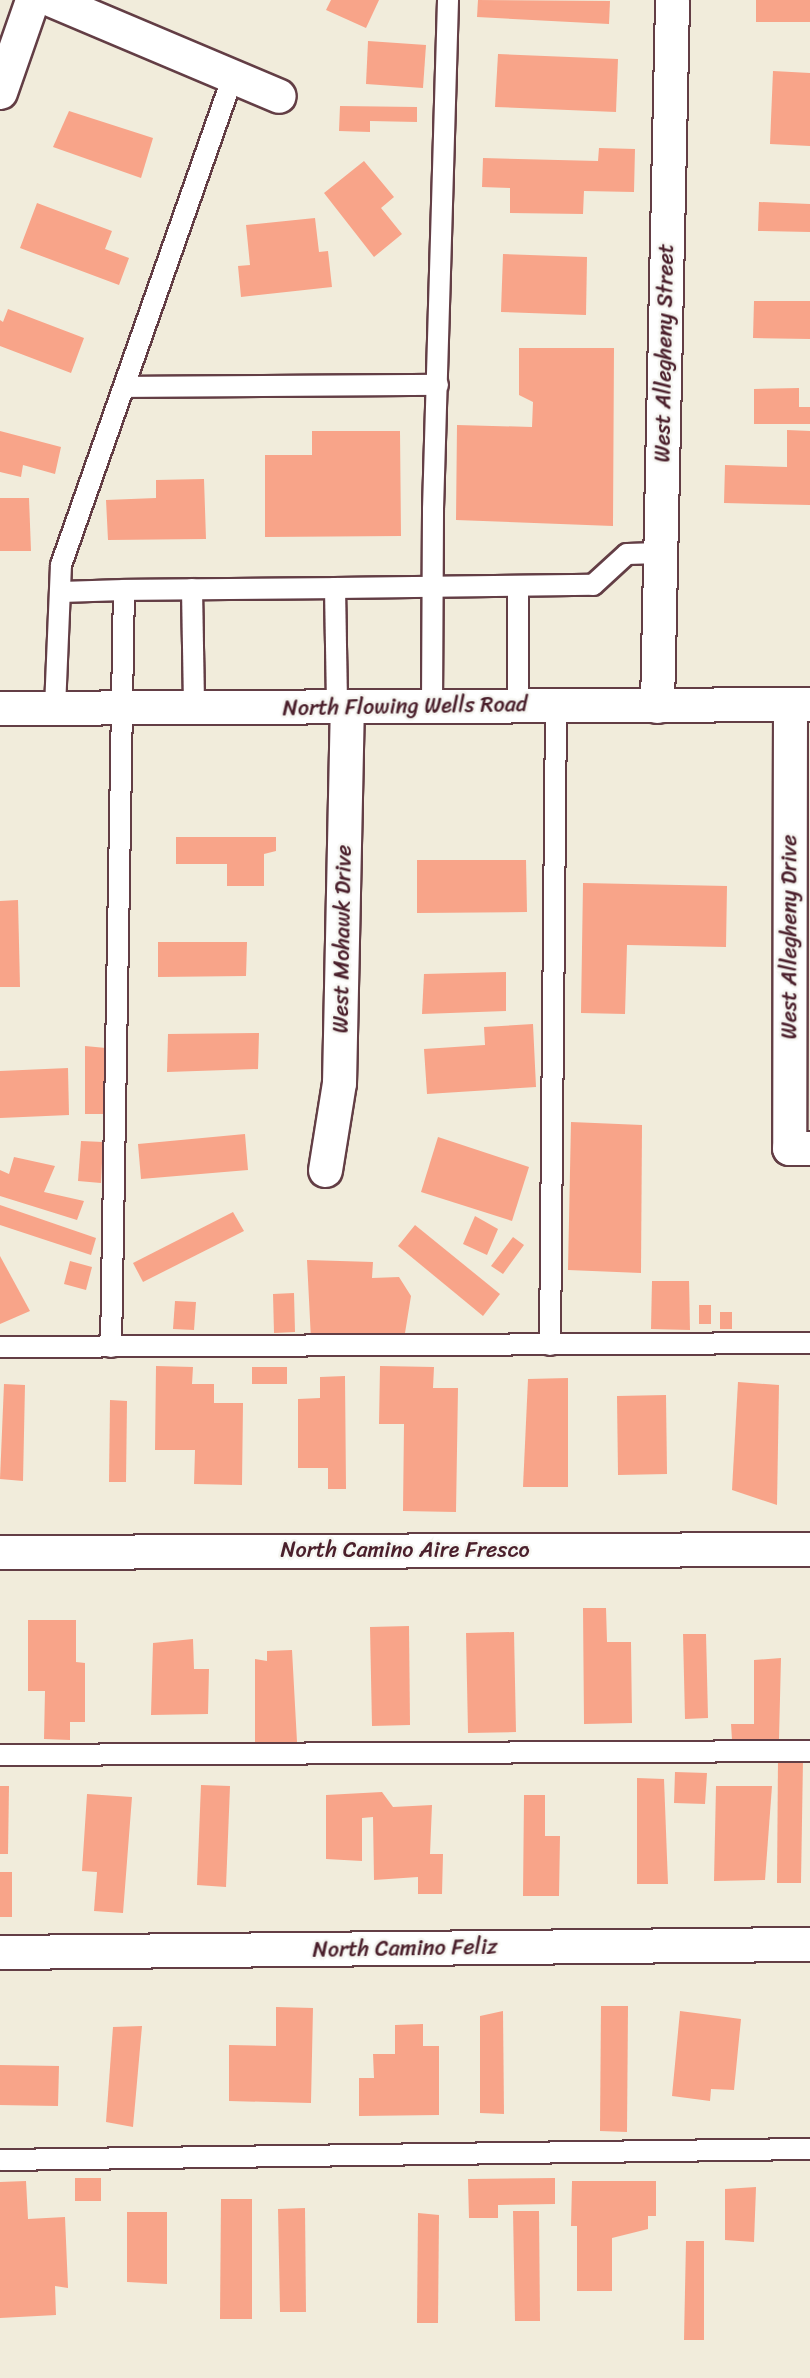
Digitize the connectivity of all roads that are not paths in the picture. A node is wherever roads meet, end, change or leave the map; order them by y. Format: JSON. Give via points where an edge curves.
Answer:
{"nodes":[{"id":1,"x":32,"y":0,"type":"edge"},
{"id":2,"x":52,"y":0,"type":"edge"},
{"id":3,"x":448,"y":0,"type":"edge"},
{"id":4,"x":672,"y":0,"type":"edge"},
{"id":5,"x":233,"y":76,"type":"junction"},
{"id":6,"x":0,"y":92,"type":"edge"},
{"id":7,"x":279,"y":96,"type":"dead end"},
{"id":8,"x":438,"y":385,"type":"junction"},
{"id":9,"x":124,"y":387,"type":"junction"},
{"id":10,"x":658,"y":553,"type":"junction"},
{"id":11,"x":432,"y":587,"type":"junction"},
{"id":12,"x":335,"y":588,"type":"junction"},
{"id":13,"x":518,"y":588,"type":"junction"},
{"id":14,"x":192,"y":589,"type":"junction"},
{"id":15,"x":124,"y":590,"type":"junction"},
{"id":16,"x":61,"y":592,"type":"junction"},
{"id":17,"x":432,"y":705,"type":"junction"},
{"id":18,"x":518,"y":705,"type":"junction"},
{"id":19,"x":556,"y":705,"type":"junction"},
{"id":20,"x":800,"y":705,"type":"edge"},
{"id":21,"x":657,"y":706,"type":"junction"},
{"id":22,"x":342,"y":707,"type":"junction"},
{"id":23,"x":0,"y":708,"type":"edge"},
{"id":24,"x":55,"y":708,"type":"junction"},
{"id":25,"x":123,"y":708,"type":"junction"},
{"id":26,"x":194,"y":708,"type":"junction"},
{"id":27,"x":810,"y":1148,"type":"edge"},
{"id":28,"x":325,"y":1170,"type":"dead end"},
{"id":29,"x":810,"y":1343,"type":"edge"},
{"id":30,"x":550,"y":1345,"type":"junction"},
{"id":31,"x":0,"y":1347,"type":"edge"},
{"id":32,"x":111,"y":1347,"type":"junction"},
{"id":33,"x":810,"y":1549,"type":"edge"},
{"id":34,"x":0,"y":1552,"type":"edge"},
{"id":35,"x":810,"y":1751,"type":"edge"},
{"id":36,"x":0,"y":1755,"type":"edge"},
{"id":37,"x":810,"y":1944,"type":"edge"},
{"id":38,"x":0,"y":1952,"type":"edge"},
{"id":39,"x":810,"y":2149,"type":"edge"},
{"id":40,"x":0,"y":2160,"type":"edge"}],
"edges":[{"from":1,"to":6,"type":"street"},
{"from":2,"to":5,"type":"street"},
{"from":3,"to":8,"type":"lane"},
{"from":4,"to":10,"type":"street","name":"West Allegheny Street"},
{"from":5,"to":7,"type":"street"},
{"from":5,"to":9,"type":"lane"},
{"from":8,"to":9,"type":"lane"},
{"from":8,"to":11,"type":"lane"},
{"from":9,"to":16,"type":"lane","via":[[61,565]]},
{"from":10,"to":13,"type":"lane","via":[[627,554],[593,585]]},
{"from":10,"to":21,"type":"street","name":"West Allegheny Street"},
{"from":11,"to":12,"type":"lane"},
{"from":11,"to":13,"type":"lane"},
{"from":11,"to":17,"type":"lane"},
{"from":12,"to":14,"type":"lane"},
{"from":12,"to":22,"type":"lane"},
{"from":13,"to":18,"type":"lane"},
{"from":14,"to":15,"type":"lane"},
{"from":14,"to":26,"type":"lane"},
{"from":15,"to":16,"type":"lane"},
{"from":15,"to":25,"type":"lane"},
{"from":16,"to":24,"type":"lane"},
{"from":17,"to":18,"type":"street","name":"North Flowing Wells Road"},
{"from":17,"to":22,"type":"street","name":"North Flowing Wells Road"},
{"from":18,"to":19,"type":"street","name":"North Flowing Wells Road"},
{"from":19,"to":21,"type":"street","name":"North Flowing Wells Road"},
{"from":19,"to":30,"type":"lane"},
{"from":20,"to":21,"type":"street","name":"North Flowing Wells Road"},
{"from":20,"to":27,"type":"street","name":"West Allegheny Drive","via":[[789,1148]]},
{"from":22,"to":26,"type":"street","name":"North Flowing Wells Road"},
{"from":22,"to":28,"type":"street","name":"West Mohawk Drive","via":[[339,1083]]},
{"from":23,"to":24,"type":"street","name":"North Flowing Wells Road"},
{"from":24,"to":25,"type":"street","name":"North Flowing Wells Road"},
{"from":25,"to":26,"type":"street","name":"North Flowing Wells Road"},
{"from":25,"to":32,"type":"lane"},
{"from":29,"to":30,"type":"lane"},
{"from":30,"to":32,"type":"lane"},
{"from":31,"to":32,"type":"lane"},
{"from":33,"to":34,"type":"street","name":"North Camino Aire Fresco"},
{"from":35,"to":36,"type":"lane"},
{"from":37,"to":38,"type":"street","name":"North Camino Feliz"},
{"from":39,"to":40,"type":"lane"}]}
